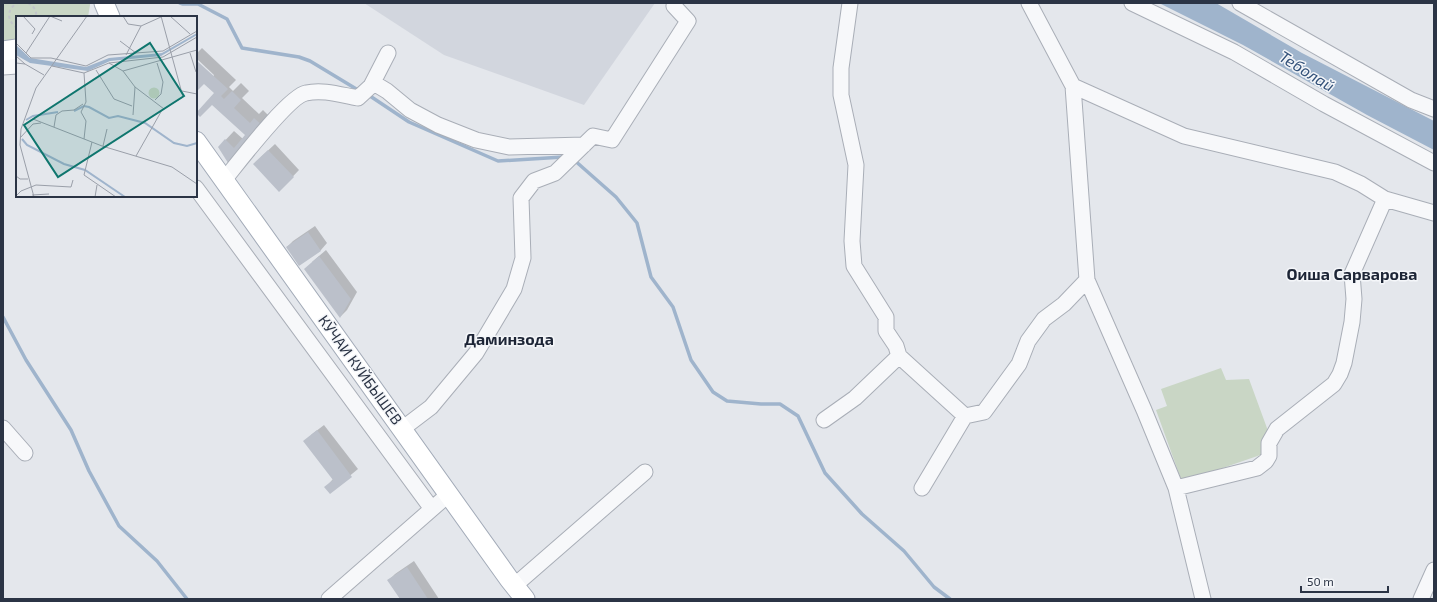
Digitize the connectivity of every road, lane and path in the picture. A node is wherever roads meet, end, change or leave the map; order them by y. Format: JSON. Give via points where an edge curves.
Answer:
{"nodes":[{"id":1,"x":17,"y":3,"type":"edge"},
{"id":2,"x":28,"y":3,"type":"edge"},
{"id":3,"x":100,"y":3,"type":"edge"},
{"id":4,"x":104,"y":3,"type":"edge"},
{"id":5,"x":675,"y":3,"type":"edge"},
{"id":6,"x":850,"y":3,"type":"edge"},
{"id":7,"x":1030,"y":3,"type":"edge"},
{"id":8,"x":1132,"y":3,"type":"edge"},
{"id":9,"x":1240,"y":3,"type":"edge"},
{"id":10,"x":1262,"y":3,"type":"edge"},
{"id":11,"x":12,"y":4,"type":"edge"},
{"id":12,"x":36,"y":16,"type":"edge"},
{"id":13,"x":98,"y":16,"type":"edge"},
{"id":14,"x":110,"y":16,"type":"edge"},
{"id":15,"x":1282,"y":27,"type":"junction"},
{"id":16,"x":16,"y":28,"type":"edge"},
{"id":17,"x":16,"y":49,"type":"edge"},
{"id":18,"x":3,"y":51,"type":"edge"},
{"id":19,"x":388,"y":53,"type":"dead end"},
{"id":20,"x":16,"y":66,"type":"edge"},
{"id":21,"x":3,"y":67,"type":"edge"},
{"id":22,"x":372,"y":86,"type":"junction"},
{"id":23,"x":1073,"y":86,"type":"junction"},
{"id":24,"x":1434,"y":109,"type":"edge"},
{"id":25,"x":197,"y":142,"type":"edge"},
{"id":26,"x":575,"y":154,"type":"junction"},
{"id":27,"x":1434,"y":163,"type":"edge"},
{"id":28,"x":224,"y":180,"type":"junction"},
{"id":29,"x":197,"y":189,"type":"edge"},
{"id":30,"x":1385,"y":199,"type":"junction"},
{"id":31,"x":1434,"y":213,"type":"edge"},
{"id":32,"x":1087,"y":280,"type":"junction"},
{"id":33,"x":899,"y":356,"type":"junction"},
{"id":34,"x":965,"y":416,"type":"junction"},
{"id":35,"x":824,"y":420,"type":"dead end"},
{"id":36,"x":3,"y":428,"type":"edge"},
{"id":37,"x":402,"y":429,"type":"junction"},
{"id":38,"x":25,"y":453,"type":"dead end"},
{"id":39,"x":645,"y":472,"type":"dead end"},
{"id":40,"x":922,"y":488,"type":"dead end"},
{"id":41,"x":1176,"y":488,"type":"junction"},
{"id":42,"x":448,"y":494,"type":"junction"},
{"id":43,"x":432,"y":509,"type":"junction"},
{"id":44,"x":1434,"y":570,"type":"edge"},
{"id":45,"x":520,"y":592,"type":"edge"},
{"id":46,"x":329,"y":599,"type":"edge"},
{"id":47,"x":1203,"y":599,"type":"edge"},
{"id":48,"x":1421,"y":599,"type":"edge"}],
"edges":[{"from":1,"to":11,"type":"path"},
{"from":2,"to":12,"type":"path","via":[[33,6]]},
{"from":3,"to":13,"type":"main road"},
{"from":4,"to":14,"type":"main road"},
{"from":5,"to":26,"type":"street","via":[[674,6],[688,21],[612,140],[593,136]]},
{"from":6,"to":33,"type":"street","via":[[841,68],[841,95],[856,165],[852,241],[854,266],[886,317],[886,331]]},
{"from":7,"to":23,"type":"street"},
{"from":8,"to":27,"type":"street","via":[[1234,52]]},
{"from":9,"to":15,"type":"street"},
{"from":10,"to":15,"type":"street"},
{"from":11,"to":16,"type":"path","via":[[9,17]]},
{"from":15,"to":24,"type":"street","via":[[1411,100]]},
{"from":17,"to":18,"type":"main road"},
{"from":19,"to":22,"type":"street"},
{"from":20,"to":21,"type":"street"},
{"from":22,"to":26,"type":"street","via":[[377,84],[410,110],[438,125],[476,140],[509,147]]},
{"from":22,"to":28,"type":"street","via":[[358,98],[324,92],[304,93],[283,110]]},
{"from":23,"to":30,"type":"street","via":[[1184,136],[1335,172]]},
{"from":23,"to":32,"type":"street"},
{"from":25,"to":28,"type":"main road","name":"КӮЧАИ КУЙБЫШЕВ"},
{"from":26,"to":37,"type":"street","via":[[555,173],[534,181],[521,198],[523,258],[514,289],[476,353],[431,407]]},
{"from":28,"to":37,"type":"main road","name":"КӮЧАИ КУЙБЫШЕВ"},
{"from":29,"to":43,"type":"street"},
{"from":30,"to":31,"type":"street"},
{"from":30,"to":41,"type":"street","via":[[1352,274],[1352,322],[1344,363],[1334,384],[1277,429],[1269,443],[1269,456],[1257,468]]},
{"from":32,"to":34,"type":"street","via":[[1064,304],[1044,319],[1028,341],[1019,364],[984,412]]},
{"from":32,"to":41,"type":"street"},
{"from":33,"to":34,"type":"street"},
{"from":33,"to":35,"type":"street","via":[[855,398]]},
{"from":34,"to":40,"type":"street"},
{"from":36,"to":38,"type":"street"},
{"from":37,"to":42,"type":"main road","name":"КӮЧАИ КУЙБЫШЕВ"},
{"from":39,"to":45,"type":"street"},
{"from":41,"to":47,"type":"street"},
{"from":42,"to":43,"type":"street"},
{"from":42,"to":45,"type":"main road","name":"КӮЧАИ КУЙБЫШЕВ"},
{"from":43,"to":46,"type":"street"},
{"from":44,"to":48,"type":"street"}]}
